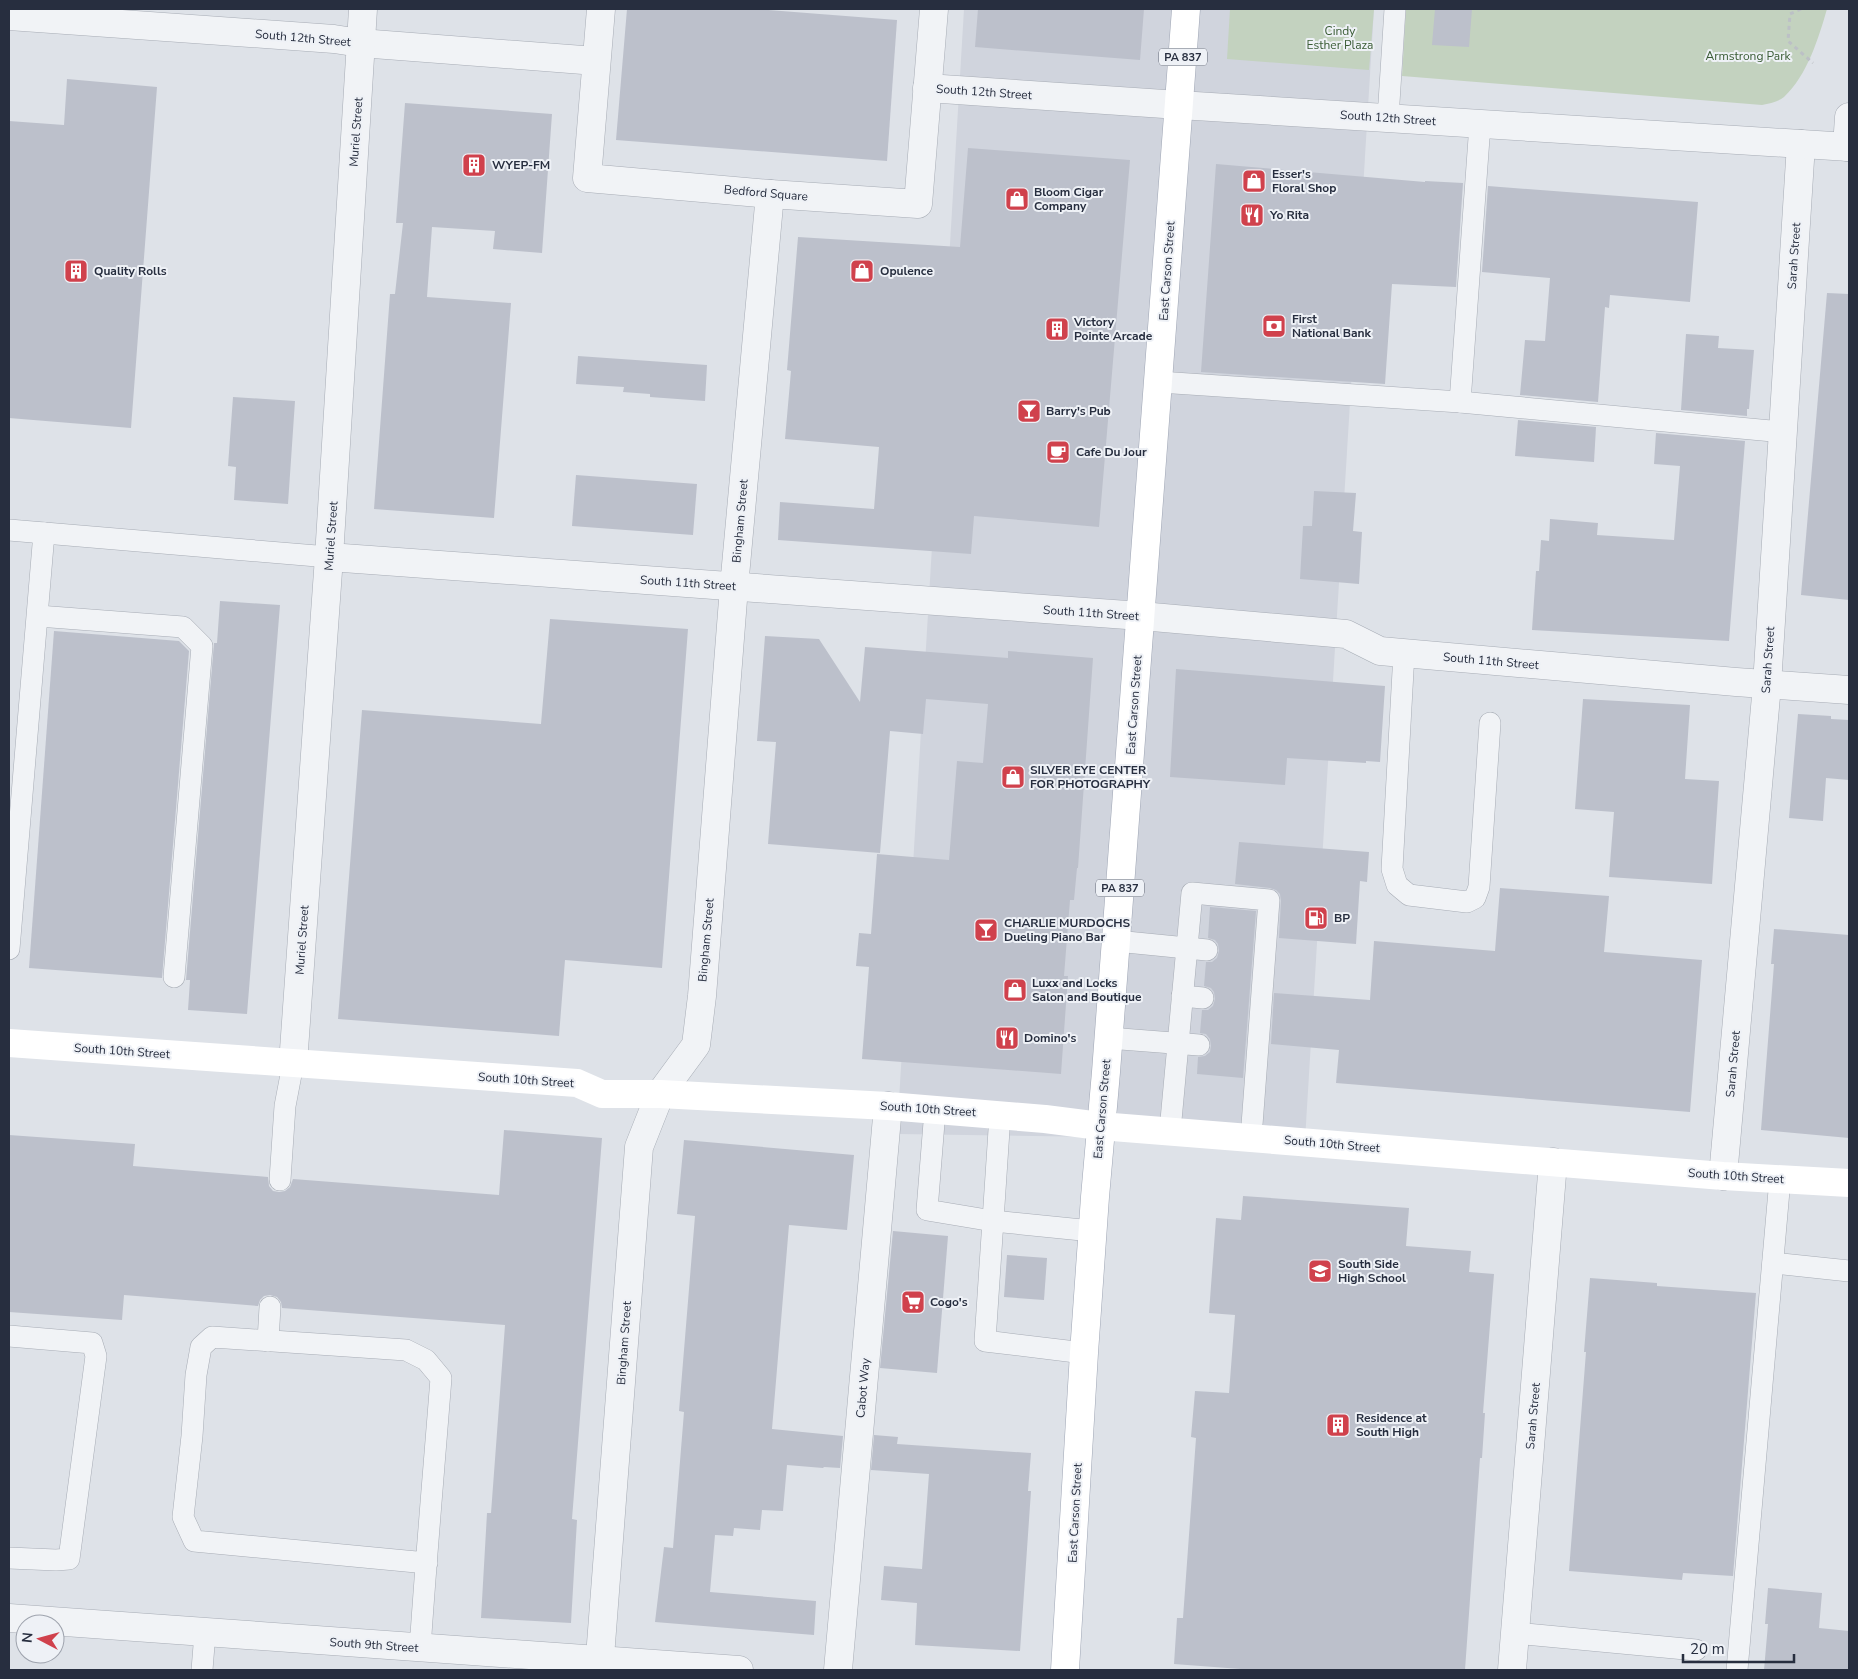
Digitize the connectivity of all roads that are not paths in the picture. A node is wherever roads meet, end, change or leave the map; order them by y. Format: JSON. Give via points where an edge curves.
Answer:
{"nodes":[{"id":1,"x":362,"y":9,"type":"edge"},
{"id":2,"x":601,"y":9,"type":"edge"},
{"id":3,"x":934,"y":9,"type":"edge"},
{"id":4,"x":1186,"y":9,"type":"edge"},
{"id":5,"x":1395,"y":9,"type":"edge"},
{"id":6,"x":9,"y":16,"type":"edge"},
{"id":7,"x":360,"y":43,"type":"junction"},
{"id":8,"x":596,"y":61,"type":"junction"},
{"id":9,"x":927,"y":88,"type":"junction"},
{"id":10,"x":1179,"y":106,"type":"junction"},
{"id":11,"x":1849,"y":117,"type":"edge"},
{"id":12,"x":1388,"y":118,"type":"junction"},
{"id":13,"x":1480,"y":124,"type":"junction"},
{"id":14,"x":1801,"y":144,"type":"junction"},
{"id":15,"x":1848,"y":147,"type":"edge"},
{"id":16,"x":770,"y":194,"type":"junction"},
{"id":17,"x":1159,"y":382,"type":"junction"},
{"id":18,"x":1460,"y":402,"type":"junction"},
{"id":19,"x":1782,"y":432,"type":"junction"},
{"id":20,"x":9,"y":530,"type":"edge"},
{"id":21,"x":44,"y":533,"type":"junction"},
{"id":22,"x":330,"y":557,"type":"junction"},
{"id":23,"x":734,"y":586,"type":"junction"},
{"id":24,"x":38,"y":616,"type":"junction"},
{"id":25,"x":1141,"y":616,"type":"junction"},
{"id":26,"x":1404,"y":653,"type":"junction"},
{"id":27,"x":1767,"y":685,"type":"junction"},
{"id":28,"x":1849,"y":690,"type":"edge"},
{"id":29,"x":1490,"y":723,"type":"dead end"},
{"id":30,"x":1116,"y":941,"type":"junction"},
{"id":31,"x":9,"y":949,"type":"edge"},
{"id":32,"x":1197,"y":949,"type":"junction"},
{"id":33,"x":174,"y":978,"type":"dead end"},
{"id":34,"x":1108,"y":1038,"type":"junction"},
{"id":35,"x":9,"y":1043,"type":"edge"},
{"id":36,"x":1178,"y":1043,"type":"junction"},
{"id":37,"x":1199,"y":1045,"type":"dead end"},
{"id":38,"x":293,"y":1064,"type":"junction"},
{"id":39,"x":660,"y":1094,"type":"junction"},
{"id":40,"x":888,"y":1106,"type":"junction"},
{"id":41,"x":935,"y":1110,"type":"junction"},
{"id":42,"x":1000,"y":1115,"type":"junction"},
{"id":43,"x":1100,"y":1126,"type":"junction"},
{"id":44,"x":1170,"y":1131,"type":"junction"},
{"id":45,"x":1251,"y":1138,"type":"junction"},
{"id":46,"x":1553,"y":1162,"type":"junction"},
{"id":47,"x":1722,"y":1176,"type":"junction"},
{"id":48,"x":1780,"y":1179,"type":"junction"},
{"id":49,"x":280,"y":1180,"type":"dead end"},
{"id":50,"x":1849,"y":1183,"type":"edge"},
{"id":51,"x":993,"y":1220,"type":"junction"},
{"id":52,"x":1092,"y":1231,"type":"junction"},
{"id":53,"x":1773,"y":1263,"type":"junction"},
{"id":54,"x":1849,"y":1270,"type":"edge"},
{"id":55,"x":270,"y":1307,"type":"dead end"},
{"id":56,"x":9,"y":1336,"type":"edge"},
{"id":57,"x":268,"y":1341,"type":"junction"},
{"id":58,"x":1084,"y":1352,"type":"junction"},
{"id":59,"x":9,"y":1558,"type":"edge"},
{"id":60,"x":427,"y":1562,"type":"junction"},
{"id":61,"x":9,"y":1618,"type":"edge"},
{"id":62,"x":205,"y":1633,"type":"junction"},
{"id":63,"x":1515,"y":1633,"type":"junction"},
{"id":64,"x":420,"y":1649,"type":"junction"},
{"id":65,"x":1696,"y":1650,"type":"dead end"},
{"id":66,"x":599,"y":1666,"type":"edge"},
{"id":67,"x":202,"y":1670,"type":"edge"},
{"id":68,"x":739,"y":1670,"type":"edge"},
{"id":69,"x":838,"y":1670,"type":"edge"},
{"id":70,"x":1065,"y":1670,"type":"edge"},
{"id":71,"x":1512,"y":1670,"type":"edge"},
{"id":72,"x":1737,"y":1670,"type":"edge"}],
"edges":[{"from":1,"to":7,"type":"street","name":"Muriel Street"},
{"from":2,"to":8,"type":"street","name":"Bedford Square"},
{"from":3,"to":9,"type":"street","name":"Bedford Square"},
{"from":4,"to":10,"type":"main road","name":"East Carson Street","number":"PA 837"},
{"from":5,"to":12,"type":"lane"},
{"from":6,"to":7,"type":"street","name":"South 12th Street"},
{"from":7,"to":8,"type":"street","name":"South 12th Street"},
{"from":7,"to":22,"type":"street","name":"Muriel Street"},
{"from":8,"to":16,"type":"street","name":"Bedford Square","via":[[587,178]]},
{"from":9,"to":10,"type":"street","name":"South 12th Street"},
{"from":9,"to":16,"type":"street","name":"Bedford Square","via":[[918,204]]},
{"from":10,"to":12,"type":"street","name":"South 12th Street"},
{"from":10,"to":17,"type":"main road","name":"East Carson Street","number":"PA 837"},
{"from":11,"to":15,"type":"street"},
{"from":12,"to":13,"type":"street","name":"South 12th Street"},
{"from":13,"to":14,"type":"street","name":"South 12th Street"},
{"from":13,"to":18,"type":"lane"},
{"from":14,"to":15,"type":"street","name":"South 12th Street"},
{"from":14,"to":19,"type":"street","name":"Sarah Street"},
{"from":16,"to":23,"type":"street","name":"Bingham Street"},
{"from":17,"to":18,"type":"lane"},
{"from":17,"to":25,"type":"main road","name":"East Carson Street","number":"PA 837"},
{"from":18,"to":19,"type":"lane"},
{"from":19,"to":27,"type":"street","name":"Sarah Street"},
{"from":20,"to":21,"type":"lane"},
{"from":21,"to":22,"type":"lane"},
{"from":21,"to":24,"type":"lane"},
{"from":22,"to":23,"type":"street","name":"South 11th Street"},
{"from":22,"to":38,"type":"street","name":"Muriel Street"},
{"from":23,"to":25,"type":"street","name":"South 11th Street"},
{"from":23,"to":39,"type":"street","name":"Bingham Street","via":[[696,1044]]},
{"from":24,"to":31,"type":"lane"},
{"from":24,"to":33,"type":"lane","via":[[184,627],[202,646]]},
{"from":25,"to":26,"type":"street","name":"South 11th Street","via":[[1346,634],[1380,651]]},
{"from":25,"to":30,"type":"main road","name":"East Carson Street","number":"PA 837"},
{"from":26,"to":27,"type":"street","name":"South 11th Street"},
{"from":26,"to":29,"type":"lane","via":[[1392,869],[1397,885],[1409,895],[1467,902],[1475,898],[1479,887]]},
{"from":27,"to":28,"type":"street","name":"South 11th Street"},
{"from":27,"to":47,"type":"street","name":"Sarah Street"},
{"from":30,"to":32,"type":"lane"},
{"from":30,"to":34,"type":"main road","name":"East Carson Street","number":"PA 837"},
{"from":32,"to":36,"type":"lane","via":[[1192,997]]},
{"from":32,"to":45,"type":"lane","via":[[1192,893],[1269,900],[1253,1050]]},
{"from":34,"to":36,"type":"lane"},
{"from":34,"to":43,"type":"main road","name":"East Carson Street","number":"PA 837"},
{"from":35,"to":38,"type":"main road","name":"South 10th Street"},
{"from":36,"to":37,"type":"lane"},
{"from":36,"to":44,"type":"lane"},
{"from":38,"to":39,"type":"main road","name":"South 10th Street","via":[[578,1083],[602,1094]]},
{"from":38,"to":49,"type":"lane","via":[[285,1106]]},
{"from":39,"to":40,"type":"main road","name":"South 10th Street"},
{"from":39,"to":66,"type":"street","name":"Bingham Street","via":[[639,1147]]},
{"from":40,"to":41,"type":"main road","name":"South 10th Street"},
{"from":40,"to":69,"type":"street","name":"Cabot Way"},
{"from":41,"to":42,"type":"main road","name":"South 10th Street"},
{"from":41,"to":51,"type":"lane","via":[[927,1210]]},
{"from":42,"to":43,"type":"main road","name":"South 10th Street"},
{"from":42,"to":51,"type":"lane"},
{"from":43,"to":44,"type":"main road","name":"South 10th Street"},
{"from":43,"to":52,"type":"main road","name":"East Carson Street","number":"PA 837"},
{"from":44,"to":45,"type":"main road","name":"South 10th Street"},
{"from":45,"to":46,"type":"main road","name":"South 10th Street"},
{"from":46,"to":47,"type":"main road","name":"South 10th Street"},
{"from":46,"to":63,"type":"street","name":"Sarah Street"},
{"from":47,"to":48,"type":"main road","name":"South 10th Street"},
{"from":48,"to":50,"type":"main road","name":"South 10th Street"},
{"from":48,"to":53,"type":"lane"},
{"from":51,"to":52,"type":"lane"},
{"from":51,"to":58,"type":"lane","via":[[985,1341]]},
{"from":52,"to":58,"type":"main road","name":"East Carson Street","number":"PA 837"},
{"from":53,"to":54,"type":"lane"},
{"from":53,"to":72,"type":"lane"},
{"from":55,"to":57,"type":"lane"},
{"from":56,"to":59,"type":"lane","via":[[92,1343],[96,1356],[70,1558]]},
{"from":57,"to":60,"type":"lane","via":[[406,1350],[426,1360],[441,1378]]},
{"from":57,"to":60,"type":"lane","via":[[212,1337],[201,1347],[183,1517],[194,1541]]},
{"from":58,"to":70,"type":"main road","name":"East Carson Street","number":"PA 837"},
{"from":60,"to":64,"type":"lane"},
{"from":61,"to":62,"type":"street","name":"South 9th Street"},
{"from":62,"to":64,"type":"street","name":"South 9th Street"},
{"from":62,"to":67,"type":"lane"},
{"from":63,"to":65,"type":"lane"},
{"from":63,"to":71,"type":"street","name":"Sarah Street"},
{"from":64,"to":66,"type":"street","name":"South 9th Street"},
{"from":66,"to":68,"type":"street","name":"South 9th Street"}]}
